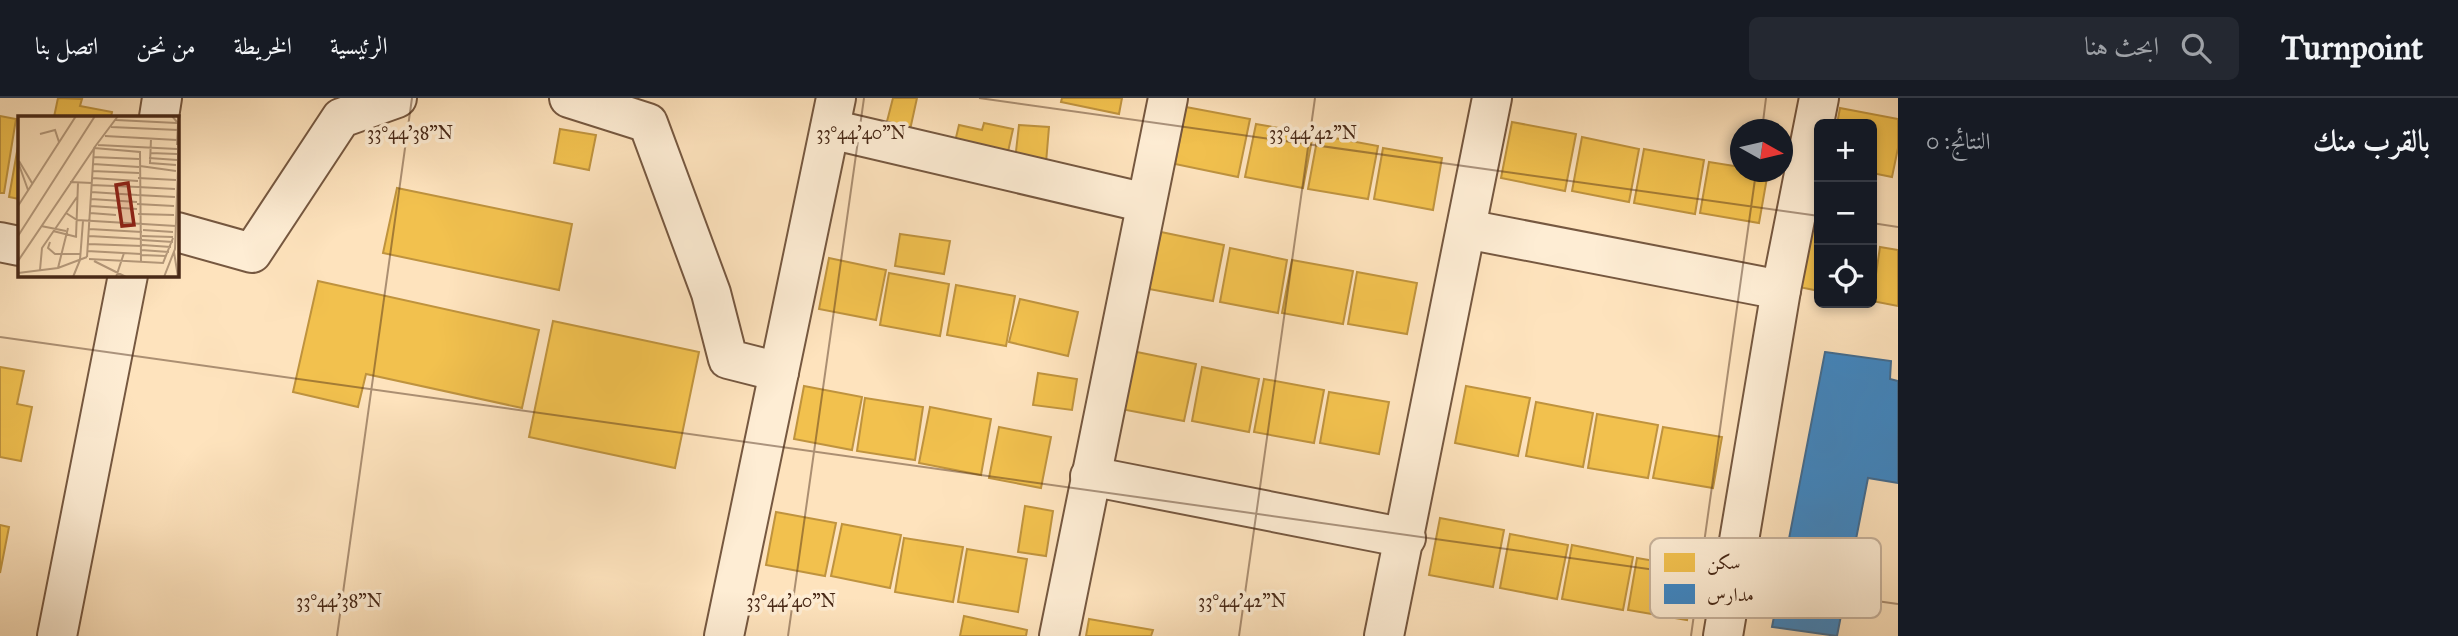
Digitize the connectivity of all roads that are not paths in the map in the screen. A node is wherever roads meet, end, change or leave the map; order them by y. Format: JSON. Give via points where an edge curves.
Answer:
{"nodes":[{"id":1,"x":162,"y":98,"type":"edge"},
{"id":2,"x":397,"y":98,"type":"edge"},
{"id":3,"x":569,"y":98,"type":"edge"},
{"id":4,"x":1168,"y":98,"type":"edge"},
{"id":5,"x":1492,"y":98,"type":"edge"},
{"id":6,"x":1819,"y":98,"type":"edge"},
{"id":7,"x":833,"y":113,"type":"edge"},
{"id":8,"x":159,"y":116,"type":"edge"},
{"id":9,"x":1146,"y":202,"type":"junction"},
{"id":10,"x":1466,"y":229,"type":"junction"},
{"id":11,"x":178,"y":232,"type":"edge"},
{"id":12,"x":0,"y":242,"type":"edge"},
{"id":13,"x":18,"y":246,"type":"edge"},
{"id":14,"x":128,"y":276,"type":"edge"},
{"id":15,"x":1780,"y":290,"type":"junction"},
{"id":16,"x":779,"y":372,"type":"junction"},
{"id":17,"x":1090,"y":476,"type":"junction"},
{"id":18,"x":1406,"y":538,"type":"junction"},
{"id":19,"x":1739,"y":538,"type":"edge"},
{"id":20,"x":1726,"y":618,"type":"edge"},
{"id":21,"x":57,"y":636,"type":"edge"},
{"id":22,"x":724,"y":636,"type":"edge"},
{"id":23,"x":1059,"y":636,"type":"edge"},
{"id":24,"x":1384,"y":636,"type":"edge"},
{"id":25,"x":1723,"y":636,"type":"edge"}],
"edges":[{"from":1,"to":8,"type":"street"},
{"from":2,"to":11,"type":"street","via":[[341,118],[252,253]]},
{"from":3,"to":16,"type":"street","via":[[648,123],[711,293],[728,359]]},
{"from":4,"to":9,"type":"street"},
{"from":5,"to":10,"type":"street"},
{"from":6,"to":15,"type":"street"},
{"from":7,"to":9,"type":"street"},
{"from":7,"to":16,"type":"street"},
{"from":9,"to":17,"type":"street"},
{"from":10,"to":15,"type":"street"},
{"from":10,"to":18,"type":"street"},
{"from":12,"to":13,"type":"street"},
{"from":14,"to":21,"type":"street"},
{"from":15,"to":19,"type":"street"},
{"from":16,"to":22,"type":"street"},
{"from":17,"to":18,"type":"street"},
{"from":17,"to":23,"type":"street"},
{"from":18,"to":24,"type":"street"},
{"from":20,"to":25,"type":"street"}]}
